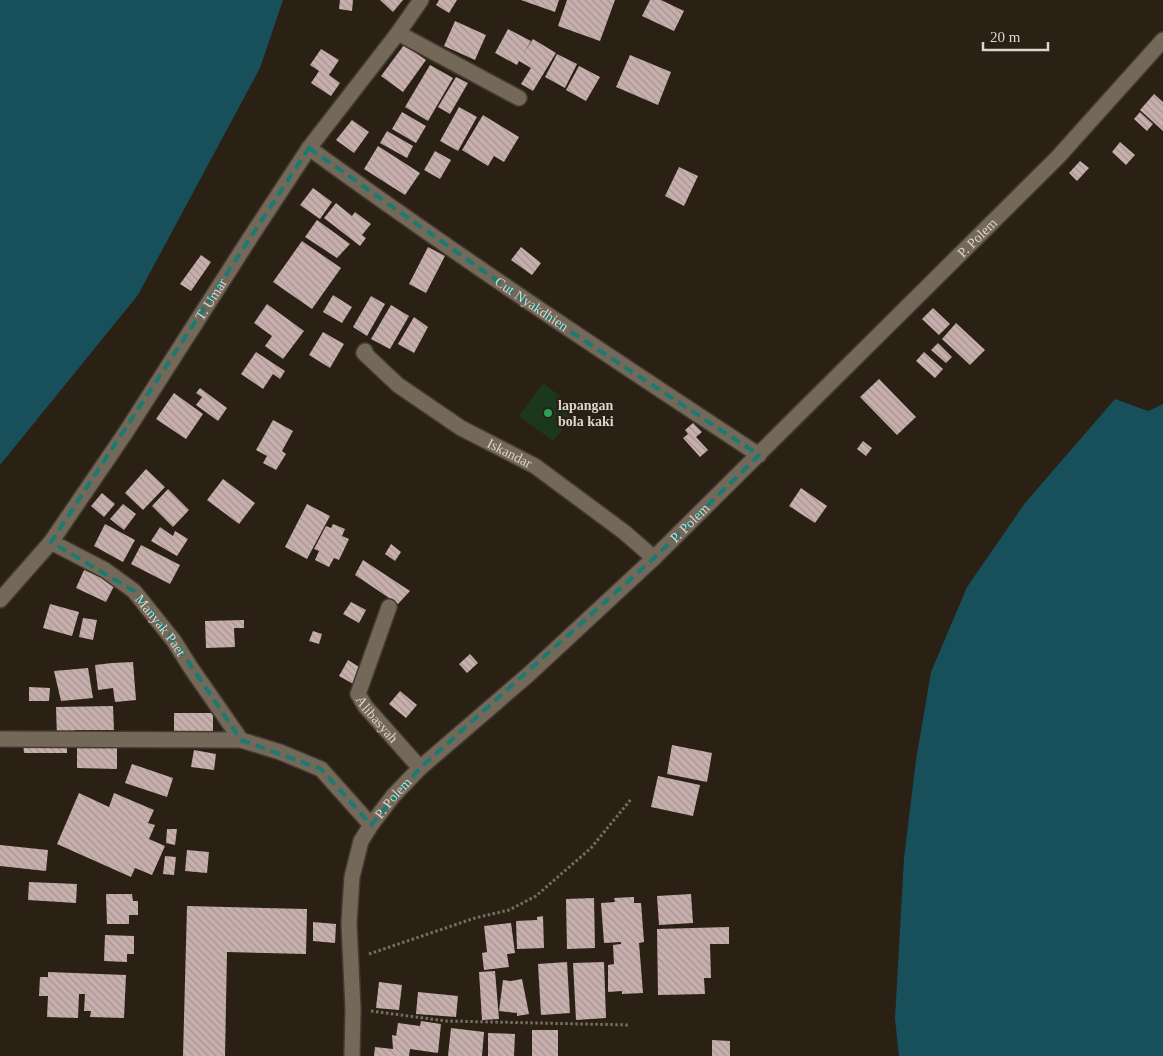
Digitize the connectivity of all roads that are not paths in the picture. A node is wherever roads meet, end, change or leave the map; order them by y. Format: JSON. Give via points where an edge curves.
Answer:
{"nodes":[{"id":1,"x":421,"y":0,"type":"edge"},
{"id":2,"x":398,"y":33,"type":"junction"},
{"id":3,"x":1163,"y":40,"type":"edge"},
{"id":4,"x":519,"y":98,"type":"dead end"},
{"id":5,"x":309,"y":148,"type":"junction"},
{"id":6,"x":365,"y":351,"type":"dead end"},
{"id":7,"x":759,"y":455,"type":"junction"},
{"id":8,"x":51,"y":542,"type":"junction"},
{"id":9,"x":654,"y":558,"type":"junction"},
{"id":10,"x":0,"y":600,"type":"edge"},
{"id":11,"x":389,"y":607,"type":"dead end"},
{"id":12,"x":0,"y":739,"type":"edge"},
{"id":13,"x":241,"y":740,"type":"junction"},
{"id":14,"x":420,"y":768,"type":"junction"},
{"id":15,"x":371,"y":825,"type":"junction"},
{"id":16,"x":352,"y":1056,"type":"edge"}],
"edges":[{"from":1,"to":2,"type":"street","name":"T. Umar"},
{"from":2,"to":4,"type":"street"},
{"from":2,"to":5,"type":"street","name":"T. Umar"},
{"from":3,"to":7,"type":"street","name":"P. Polem","via":[[1058,157]]},
{"from":5,"to":7,"type":"street","name":"Cut Nyakdhien","via":[[553,320]]},
{"from":5,"to":8,"type":"street","name":"T. Umar"},
{"from":6,"to":9,"type":"street","name":"Iskandar","via":[[398,384],[461,428],[535,466]]},
{"from":7,"to":9,"type":"street","name":"P. Polem"},
{"from":8,"to":10,"type":"street","name":"T. Umar"},
{"from":8,"to":13,"type":"street","name":"Manyak Paet","via":[[105,570],[134,590],[174,641]]},
{"from":9,"to":14,"type":"street","name":"P. Polem","via":[[528,675]]},
{"from":11,"to":14,"type":"street","name":"Alibasyah","via":[[358,694]]},
{"from":12,"to":13,"type":"street"},
{"from":13,"to":15,"type":"street","via":[[320,769]]},
{"from":14,"to":15,"type":"street","name":"P. Polem"},
{"from":15,"to":16,"type":"street","name":"P. Polem","via":[[361,842],[352,877],[349,923]]}]}
